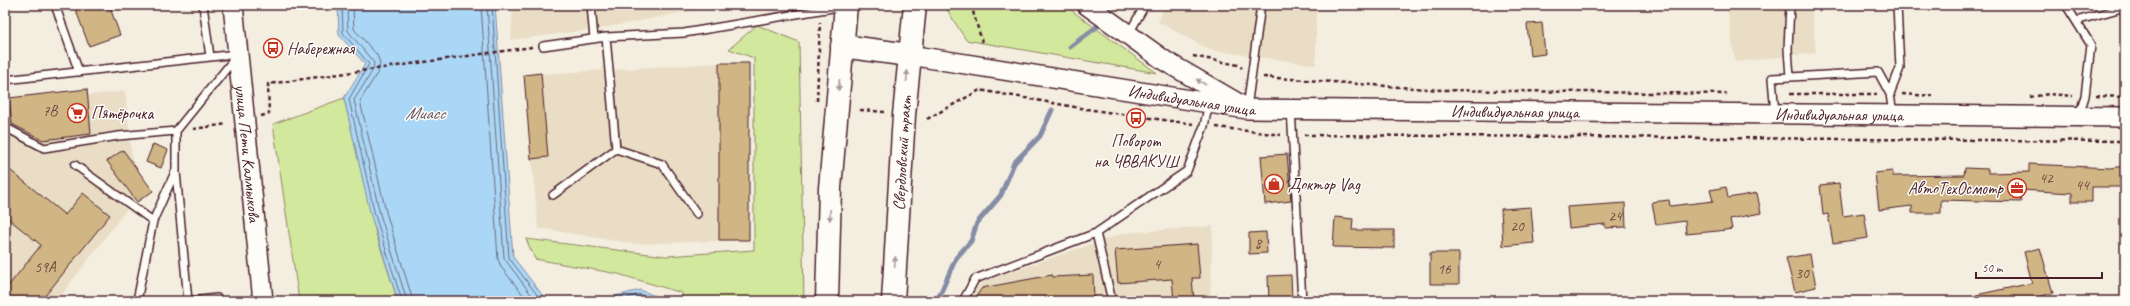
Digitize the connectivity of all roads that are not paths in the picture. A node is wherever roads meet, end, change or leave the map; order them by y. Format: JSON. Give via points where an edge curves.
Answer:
{"nodes":[{"id":1,"x":55,"y":5,"type":"edge"},
{"id":2,"x":203,"y":5,"type":"edge"},
{"id":3,"x":232,"y":5,"type":"edge"},
{"id":4,"x":591,"y":5,"type":"edge"},
{"id":5,"x":915,"y":5,"type":"edge"},
{"id":6,"x":1087,"y":5,"type":"edge"},
{"id":7,"x":1145,"y":5,"type":"edge"},
{"id":8,"x":1261,"y":5,"type":"edge"},
{"id":9,"x":1790,"y":5,"type":"edge"},
{"id":10,"x":1897,"y":5,"type":"edge"},
{"id":11,"x":2066,"y":5,"type":"edge"},
{"id":12,"x":846,"y":6,"type":"edge"},
{"id":13,"x":2125,"y":7,"type":"edge"},
{"id":14,"x":2076,"y":20,"type":"junction"},
{"id":15,"x":1128,"y":35,"type":"junction"},
{"id":16,"x":606,"y":37,"type":"junction"},
{"id":17,"x":594,"y":39,"type":"junction"},
{"id":18,"x":543,"y":46,"type":"dead end"},
{"id":19,"x":842,"y":46,"type":"junction"},
{"id":20,"x":237,"y":54,"type":"junction"},
{"id":21,"x":909,"y":55,"type":"junction"},
{"id":22,"x":210,"y":57,"type":"junction"},
{"id":23,"x":79,"y":72,"type":"junction"},
{"id":24,"x":1790,"y":77,"type":"junction"},
{"id":25,"x":5,"y":80,"type":"edge"},
{"id":26,"x":1890,"y":94,"type":"junction"},
{"id":27,"x":1209,"y":103,"type":"junction"},
{"id":28,"x":1247,"y":109,"type":"junction"},
{"id":29,"x":1291,"y":109,"type":"junction"},
{"id":30,"x":1775,"y":114,"type":"junction"},
{"id":31,"x":1893,"y":115,"type":"junction"},
{"id":32,"x":2079,"y":116,"type":"junction"},
{"id":33,"x":2125,"y":117,"type":"edge"},
{"id":34,"x":5,"y":127,"type":"edge"},
{"id":35,"x":176,"y":132,"type":"junction"},
{"id":36,"x":616,"y":149,"type":"junction"},
{"id":37,"x":75,"y":165,"type":"dead end"},
{"id":38,"x":176,"y":170,"type":"junction"},
{"id":39,"x":553,"y":195,"type":"dead end"},
{"id":40,"x":697,"y":214,"type":"dead end"},
{"id":41,"x":154,"y":220,"type":"junction"},
{"id":42,"x":1096,"y":233,"type":"junction"},
{"id":43,"x":217,"y":298,"type":"dead end"},
{"id":44,"x":137,"y":301,"type":"edge"},
{"id":45,"x":189,"y":301,"type":"edge"},
{"id":46,"x":262,"y":301,"type":"edge"},
{"id":47,"x":827,"y":301,"type":"edge"},
{"id":48,"x":893,"y":301,"type":"edge"},
{"id":49,"x":963,"y":301,"type":"edge"},
{"id":50,"x":1112,"y":301,"type":"edge"},
{"id":51,"x":1302,"y":301,"type":"edge"}],
"edges":[{"from":1,"to":23,"type":"lane"},
{"from":2,"to":22,"type":"lane"},
{"from":3,"to":20,"type":"main road","name":"улица Пети Калмыкова"},
{"from":4,"to":17,"type":"lane"},
{"from":5,"to":21,"type":"main road","name":"Свердловский тракт"},
{"from":6,"to":15,"type":"main road"},
{"from":7,"to":15,"type":"lane"},
{"from":8,"to":28,"type":"lane"},
{"from":9,"to":24,"type":"lane"},
{"from":10,"to":26,"type":"lane","via":[[1900,68]]},
{"from":11,"to":14,"type":"lane"},
{"from":12,"to":16,"type":"lane","via":[[684,33]]},
{"from":12,"to":19,"type":"main road"},
{"from":13,"to":14,"type":"lane"},
{"from":14,"to":32,"type":"lane","via":[[2091,45],[2085,96]]},
{"from":28,"to":15,"type":"main road","one_way":true,"via":[[1165,61]]},
{"from":16,"to":17,"type":"lane"},
{"from":16,"to":36,"type":"lane"},
{"from":17,"to":18,"type":"lane"},
{"from":19,"to":21,"type":"main road"},
{"from":19,"to":47,"type":"main road","one_way":true,"via":[[830,188]]},
{"from":20,"to":22,"type":"lane"},
{"from":20,"to":35,"type":"lane"},
{"from":20,"to":46,"type":"main road","name":"улица Пети Калмыкова"},
{"from":21,"to":27,"type":"main road","name":"Индивидуальная улица"},
{"from":48,"to":21,"type":"main road","name":"Свердловский тракт","one_way":true},
{"from":22,"to":23,"type":"lane"},
{"from":23,"to":25,"type":"lane"},
{"from":24,"to":26,"type":"lane","via":[[1878,72]]},
{"from":24,"to":30,"type":"lane","via":[[1772,78]]},
{"from":26,"to":31,"type":"lane"},
{"from":27,"to":28,"type":"main road","name":"Индивидуальная улица"},
{"from":27,"to":42,"type":"lane","via":[[1204,126],[1187,171]]},
{"from":28,"to":29,"type":"main road","name":"Индивидуальная улица"},
{"from":29,"to":30,"type":"main road","name":"Индивидуальная улица"},
{"from":29,"to":51,"type":"lane"},
{"from":30,"to":31,"type":"main road","name":"Индивидуальная улица"},
{"from":31,"to":32,"type":"main road","name":"Индивидуальная улица"},
{"from":32,"to":33,"type":"main road","name":"Индивидуальная улица"},
{"from":34,"to":35,"type":"lane","via":[[44,148],[118,136]]},
{"from":35,"to":38,"type":"lane"},
{"from":36,"to":39,"type":"lane"},
{"from":36,"to":40,"type":"lane","via":[[662,164]]},
{"from":37,"to":41,"type":"lane"},
{"from":38,"to":41,"type":"lane"},
{"from":38,"to":45,"type":"lane"},
{"from":41,"to":44,"type":"lane"},
{"from":42,"to":49,"type":"lane","via":[[975,279]]},
{"from":42,"to":50,"type":"lane"},
{"from":43,"to":45,"type":"lane"}]}
